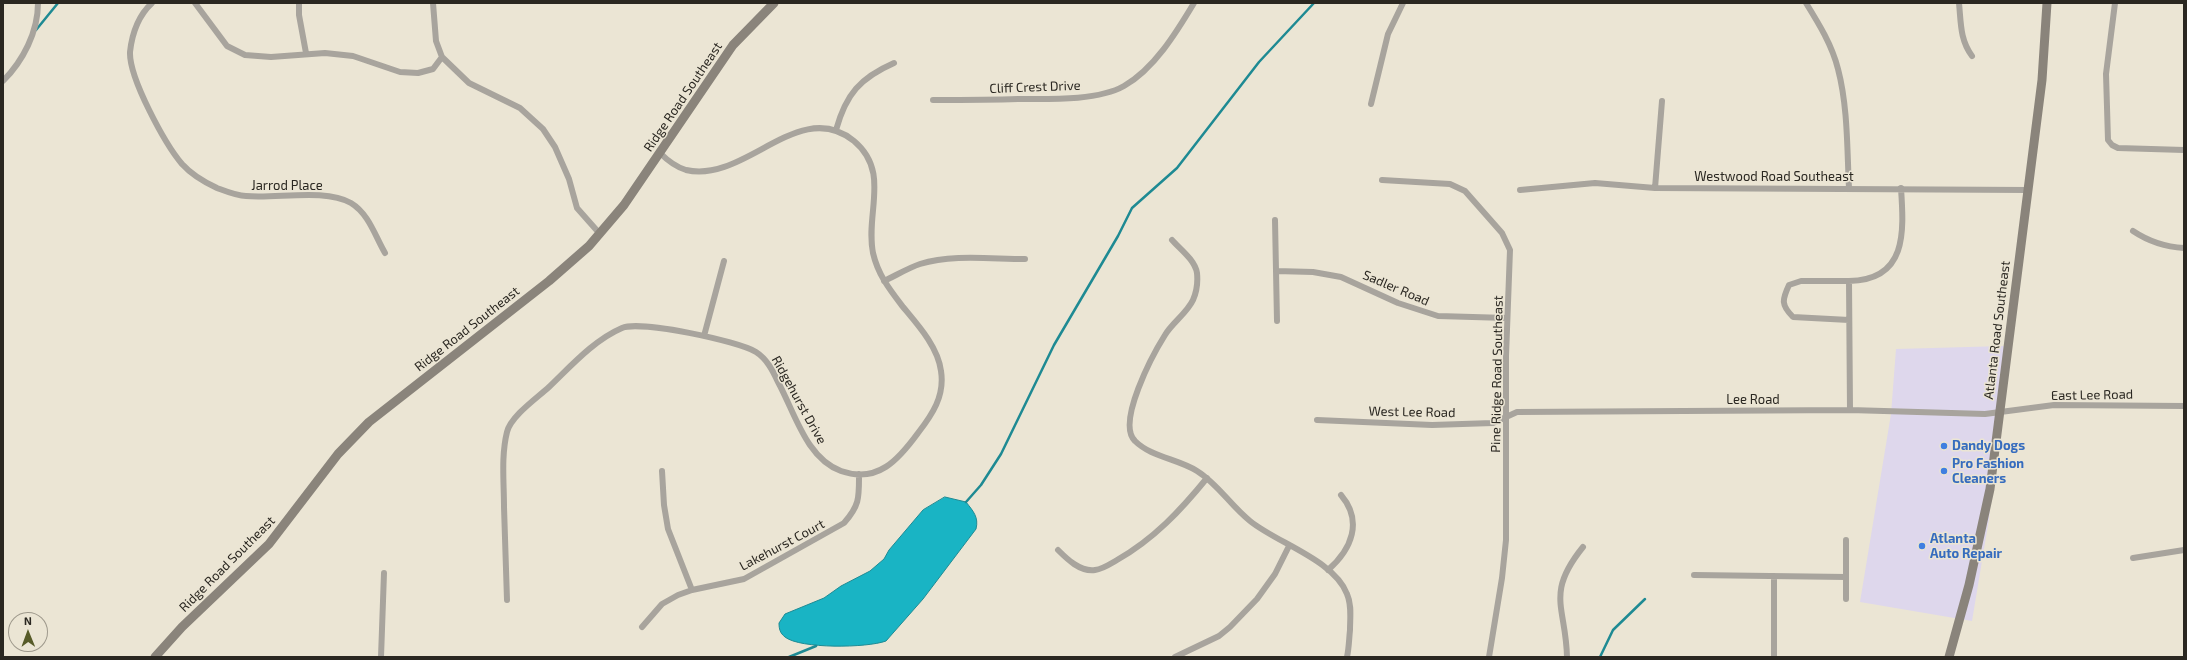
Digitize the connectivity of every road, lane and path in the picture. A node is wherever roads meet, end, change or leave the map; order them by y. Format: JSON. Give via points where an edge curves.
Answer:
{"nodes":[{"id":1,"x":38,"y":3,"type":"edge"},
{"id":2,"x":152,"y":3,"type":"edge"},
{"id":3,"x":195,"y":3,"type":"edge"},
{"id":4,"x":299,"y":3,"type":"edge"},
{"id":5,"x":433,"y":3,"type":"edge"},
{"id":6,"x":774,"y":3,"type":"edge"},
{"id":7,"x":1403,"y":3,"type":"edge"},
{"id":8,"x":1806,"y":3,"type":"edge"},
{"id":9,"x":1959,"y":3,"type":"edge"},
{"id":10,"x":2047,"y":3,"type":"edge"},
{"id":11,"x":2115,"y":3,"type":"edge"},
{"id":12,"x":1191,"y":4,"type":"edge"},
{"id":13,"x":306,"y":54,"type":"junction"},
{"id":14,"x":1972,"y":56,"type":"dead end"},
{"id":15,"x":442,"y":58,"type":"junction"},
{"id":16,"x":894,"y":63,"type":"dead end"},
{"id":17,"x":3,"y":81,"type":"edge"},
{"id":18,"x":933,"y":100,"type":"dead end"},
{"id":19,"x":1662,"y":101,"type":"dead end"},
{"id":20,"x":1371,"y":104,"type":"dead end"},
{"id":21,"x":836,"y":130,"type":"junction"},
{"id":22,"x":2184,"y":150,"type":"edge"},
{"id":23,"x":660,"y":154,"type":"junction"},
{"id":24,"x":1382,"y":180,"type":"dead end"},
{"id":25,"x":1655,"y":188,"type":"junction"},
{"id":26,"x":1849,"y":188,"type":"junction"},
{"id":27,"x":1901,"y":188,"type":"junction"},
{"id":28,"x":1520,"y":190,"type":"dead end"},
{"id":29,"x":2028,"y":190,"type":"junction"},
{"id":30,"x":1275,"y":220,"type":"dead end"},
{"id":31,"x":2133,"y":231,"type":"dead end"},
{"id":32,"x":600,"y":234,"type":"junction"},
{"id":33,"x":1172,"y":240,"type":"dead end"},
{"id":34,"x":2184,"y":248,"type":"edge"},
{"id":35,"x":385,"y":253,"type":"dead end"},
{"id":36,"x":1024,"y":259,"type":"dead end"},
{"id":37,"x":724,"y":261,"type":"dead end"},
{"id":38,"x":1276,"y":271,"type":"junction"},
{"id":39,"x":884,"y":281,"type":"junction"},
{"id":40,"x":1849,"y":281,"type":"junction"},
{"id":41,"x":1508,"y":318,"type":"junction"},
{"id":42,"x":1849,"y":320,"type":"junction"},
{"id":43,"x":1277,"y":322,"type":"dead end"},
{"id":44,"x":704,"y":336,"type":"junction"},
{"id":45,"x":2184,"y":406,"type":"edge"},
{"id":46,"x":1850,"y":410,"type":"junction"},
{"id":47,"x":2000,"y":412,"type":"junction"},
{"id":48,"x":1506,"y":417,"type":"junction"},
{"id":49,"x":1317,"y":420,"type":"dead end"},
{"id":50,"x":662,"y":471,"type":"dead end"},
{"id":51,"x":859,"y":474,"type":"junction"},
{"id":52,"x":1207,"y":478,"type":"junction"},
{"id":53,"x":1341,"y":495,"type":"dead end"},
{"id":54,"x":1846,"y":540,"type":"dead end"},
{"id":55,"x":1289,"y":546,"type":"junction"},
{"id":56,"x":1583,"y":547,"type":"dead end"},
{"id":57,"x":1058,"y":550,"type":"dead end"},
{"id":58,"x":2184,"y":550,"type":"edge"},
{"id":59,"x":2134,"y":558,"type":"dead end"},
{"id":60,"x":1328,"y":570,"type":"junction"},
{"id":61,"x":384,"y":573,"type":"dead end"},
{"id":62,"x":1694,"y":575,"type":"dead end"},
{"id":63,"x":1774,"y":576,"type":"junction"},
{"id":64,"x":1846,"y":577,"type":"junction"},
{"id":65,"x":692,"y":590,"type":"junction"},
{"id":66,"x":1846,"y":599,"type":"dead end"},
{"id":67,"x":507,"y":600,"type":"dead end"},
{"id":68,"x":642,"y":627,"type":"dead end"},
{"id":69,"x":155,"y":657,"type":"edge"},
{"id":70,"x":381,"y":657,"type":"edge"},
{"id":71,"x":1175,"y":657,"type":"edge"},
{"id":72,"x":1347,"y":657,"type":"edge"},
{"id":73,"x":1488,"y":657,"type":"edge"},
{"id":74,"x":1567,"y":657,"type":"edge"},
{"id":75,"x":1774,"y":657,"type":"edge"},
{"id":76,"x":1949,"y":657,"type":"edge"}],
"edges":[{"from":1,"to":17,"type":"street","via":[[35,32],[13,71]]},
{"from":2,"to":35,"type":"street","name":"Jarrod Place","via":[[137,23],[130,52],[131,63],[153,116],[171,150],[183,165],[217,188],[244,196],[331,197],[352,204],[368,220]]},
{"from":3,"to":13,"type":"street","via":[[227,46],[246,55],[271,57]]},
{"from":4,"to":13,"type":"street"},
{"from":5,"to":15,"type":"street","via":[[436,41]]},
{"from":6,"to":23,"type":"street","name":"Ridge Road Southeast","via":[[734,45]]},
{"from":7,"to":20,"type":"street","via":[[1388,34]]},
{"from":8,"to":26,"type":"street","via":[[1825,33],[1838,69]]},
{"from":9,"to":14,"type":"street","via":[[1964,46]]},
{"from":10,"to":29,"type":"street","name":"Atlanta Road Southeast","via":[[2042,80]]},
{"from":11,"to":22,"type":"street","via":[[2106,74],[2108,140],[2118,148]]},
{"from":12,"to":18,"type":"street","name":"Cliff Crest Drive","via":[[1159,54],[1144,71],[1123,87],[1096,95],[1061,99]]},
{"from":13,"to":15,"type":"street","via":[[353,56],[400,72],[418,73],[433,69]]},
{"from":15,"to":32,"type":"street","via":[[469,83],[520,108],[543,128],[556,147],[577,208]]},
{"from":16,"to":21,"type":"street","via":[[879,69],[864,80],[849,96]]},
{"from":19,"to":25,"type":"street"},
{"from":21,"to":23,"type":"street","name":"Ridgehurst Drive","via":[[823,127],[807,129],[789,135],[732,164],[710,171],[686,170],[672,164]]},
{"from":21,"to":39,"type":"street","name":"Ridgehurst Drive","via":[[857,144],[872,163],[875,174],[872,239],[876,262]]},
{"from":23,"to":32,"type":"street","name":"Ridge Road Southeast"},
{"from":24,"to":41,"type":"street","name":"Pine Ridge Road Southeast","via":[[1450,184],[1465,191],[1502,233],[1510,250]]},
{"from":25,"to":26,"type":"street","name":"Westwood Road Southeast"},
{"from":25,"to":28,"type":"street","name":"Westwood Road Southeast","via":[[1595,183]]},
{"from":26,"to":27,"type":"street","name":"Westwood Road Southeast"},
{"from":27,"to":29,"type":"street","name":"Westwood Road Southeast"},
{"from":27,"to":40,"type":"street","via":[[1901,246],[1893,263],[1870,279]]},
{"from":29,"to":47,"type":"street","name":"Atlanta Road Southeast"},
{"from":30,"to":38,"type":"street"},
{"from":31,"to":34,"type":"street","via":[[2146,239],[2167,246]]},
{"from":32,"to":69,"type":"street","name":"Ridge Road Southeast","via":[[549,280],[363,427],[338,454],[269,544],[182,626]]},
{"from":33,"to":52,"type":"street","via":[[1195,267],[1197,288],[1192,301],[1165,335],[1152,360],[1134,403],[1129,429],[1135,441],[1148,450],[1175,460]]},
{"from":36,"to":39,"type":"street","via":[[934,261],[920,264]]},
{"from":37,"to":44,"type":"street"},
{"from":38,"to":41,"type":"street","name":"Sadler Road","via":[[1313,272],[1342,277],[1398,303],[1438,316]]},
{"from":38,"to":43,"type":"street"},
{"from":39,"to":51,"type":"street","name":"Ridgehurst Drive","via":[[922,331],[938,357],[941,369],[940,393],[931,416],[902,456],[882,470]]},
{"from":40,"to":42,"type":"street"},
{"from":40,"to":42,"type":"street","via":[[1802,280],[1789,285],[1783,297],[1785,309],[1793,317]]},
{"from":41,"to":48,"type":"street","name":"Pine Ridge Road Southeast"},
{"from":42,"to":46,"type":"street"},
{"from":44,"to":51,"type":"street","name":"Ridgehurst Drive","via":[[746,348],[766,361],[819,458],[846,473]]},
{"from":44,"to":67,"type":"street","name":"Ridgehurst Drive","via":[[644,327],[624,327],[590,350],[521,412],[508,427],[503,474]]},
{"from":45,"to":47,"type":"street","name":"East Lee Road","via":[[2054,405]]},
{"from":46,"to":47,"type":"street","name":"Lee Road","via":[[1985,414]]},
{"from":46,"to":48,"type":"street","name":"Lee Road","via":[[1517,412]]},
{"from":47,"to":76,"type":"street","name":"Atlanta Road Southeast","via":[[1981,534]]},
{"from":48,"to":49,"type":"street","name":"West Lee Road","via":[[1492,423],[1432,426]]},
{"from":48,"to":73,"type":"street","name":"Pine Ridge Road Southeast","via":[[1506,540]]},
{"from":50,"to":65,"type":"street","via":[[668,529]]},
{"from":51,"to":65,"type":"street","name":"Lakehurst Court","via":[[859,493],[855,510],[844,523],[744,578]]},
{"from":52,"to":55,"type":"street","via":[[1248,520]]},
{"from":52,"to":57,"type":"street","via":[[1160,530],[1103,568],[1093,570],[1078,566]]},
{"from":53,"to":60,"type":"street","via":[[1351,506],[1353,527],[1345,552]]},
{"from":54,"to":64,"type":"street"},
{"from":55,"to":60,"type":"street"},
{"from":55,"to":71,"type":"street","via":[[1270,580],[1230,627],[1219,636]]},
{"from":56,"to":74,"type":"street","via":[[1567,569],[1560,591],[1559,606]]},
{"from":58,"to":59,"type":"street"},
{"from":60,"to":72,"type":"street","via":[[1342,584],[1350,603]]},
{"from":61,"to":70,"type":"street"},
{"from":62,"to":63,"type":"street"},
{"from":63,"to":64,"type":"street"},
{"from":63,"to":75,"type":"street"},
{"from":64,"to":66,"type":"street"},
{"from":65,"to":68,"type":"street","name":"Lakehurst Court","via":[[662,604]]}]}
